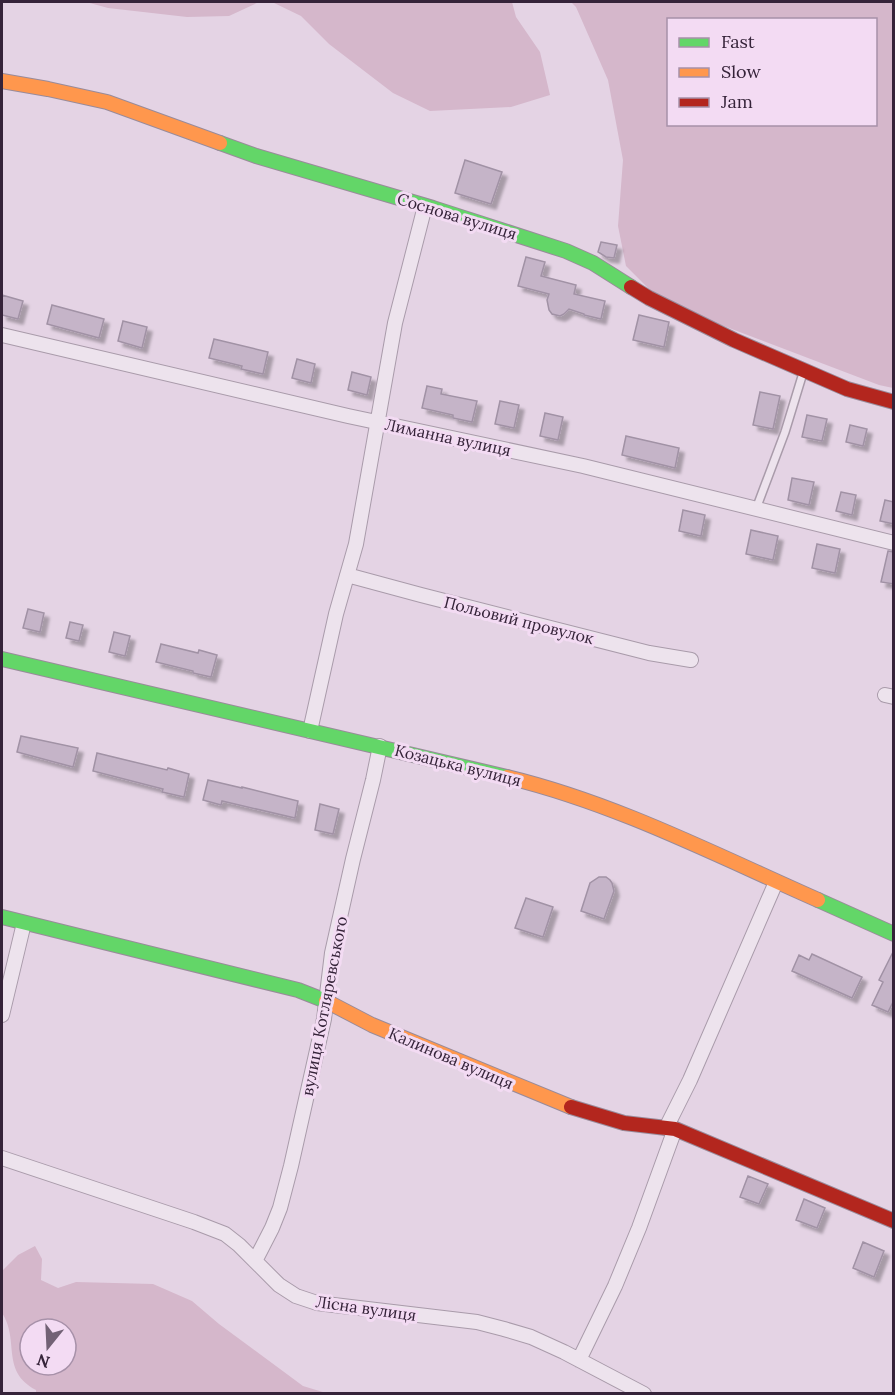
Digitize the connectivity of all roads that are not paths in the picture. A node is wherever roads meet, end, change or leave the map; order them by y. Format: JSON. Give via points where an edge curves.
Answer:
{"nodes":[{"id":1,"x":2,"y":81,"type":"edge"},
{"id":2,"x":425,"y":206,"type":"junction"},
{"id":3,"x":2,"y":335,"type":"edge"},
{"id":4,"x":804,"y":370,"type":"junction"},
{"id":5,"x":894,"y":402,"type":"edge"},
{"id":6,"x":378,"y":422,"type":"junction"},
{"id":7,"x":756,"y":509,"type":"junction"},
{"id":8,"x":894,"y":543,"type":"edge"},
{"id":9,"x":348,"y":575,"type":"junction"},
{"id":10,"x":2,"y":659,"type":"edge"},
{"id":11,"x":691,"y":660,"type":"dead end"},
{"id":12,"x":310,"y":731,"type":"junction"},
{"id":13,"x":380,"y":746,"type":"junction"},
{"id":14,"x":776,"y":882,"type":"junction"},
{"id":15,"x":2,"y":917,"type":"edge"},
{"id":16,"x":24,"y":923,"type":"junction"},
{"id":17,"x":894,"y":934,"type":"edge"},
{"id":18,"x":326,"y":1001,"type":"junction"},
{"id":19,"x":2,"y":1014,"type":"edge"},
{"id":20,"x":671,"y":1129,"type":"junction"},
{"id":21,"x":2,"y":1158,"type":"edge"},
{"id":22,"x":894,"y":1221,"type":"edge"},
{"id":23,"x":255,"y":1261,"type":"junction"},
{"id":24,"x":579,"y":1360,"type":"junction"},
{"id":25,"x":644,"y":1394,"type":"edge"}],
"edges":[{"from":1,"to":2,"type":"street","name":"Соснова вулиця","via":[[107,102],[256,156]]},
{"from":2,"to":4,"type":"street","name":"Соснова вулиця","via":[[575,255],[649,298]]},
{"from":2,"to":6,"type":"street","via":[[395,323]]},
{"from":3,"to":6,"type":"street","name":"Лиманна вулиця"},
{"from":4,"to":5,"type":"street","name":"Соснова вулиця","via":[[847,389]]},
{"from":4,"to":7,"type":"lane"},
{"from":6,"to":7,"type":"street","name":"Лиманна вулиця","via":[[583,466]]},
{"from":6,"to":9,"type":"street"},
{"from":7,"to":8,"type":"street","name":"Лиманна вулиця"},
{"from":9,"to":11,"type":"street","name":"Польовий провулок"},
{"from":9,"to":12,"type":"street"},
{"from":10,"to":12,"type":"street","name":"Козацька вулиця"},
{"from":12,"to":13,"type":"street","name":"Козацька вулиця"},
{"from":13,"to":14,"type":"street","name":"Козацька вулиця","via":[[517,779],[612,810]]},
{"from":13,"to":18,"type":"street","name":"вулиця Котляревського","via":[[332,953]]},
{"from":14,"to":17,"type":"street","name":"Козацька вулиця"},
{"from":14,"to":20,"type":"street"},
{"from":15,"to":16,"type":"street","name":"Калинова вулиця"},
{"from":16,"to":18,"type":"street","name":"Калинова вулиця","via":[[298,990]]},
{"from":16,"to":19,"type":"street"},
{"from":18,"to":20,"type":"street","name":"Калинова вулиця","via":[[372,1025],[564,1105],[624,1123]]},
{"from":18,"to":23,"type":"street","name":"вулиця Котляревського","via":[[280,1208]]},
{"from":20,"to":22,"type":"street","name":"Калинова вулиця"},
{"from":20,"to":24,"type":"street","via":[[639,1228]]},
{"from":21,"to":23,"type":"street","name":"Лісна вулиця","via":[[225,1234]]},
{"from":23,"to":24,"type":"street","name":"Лісна вулиця","via":[[279,1285],[317,1303],[477,1322],[531,1337]]},
{"from":24,"to":25,"type":"street","name":"Лісна вулиця"}]}
